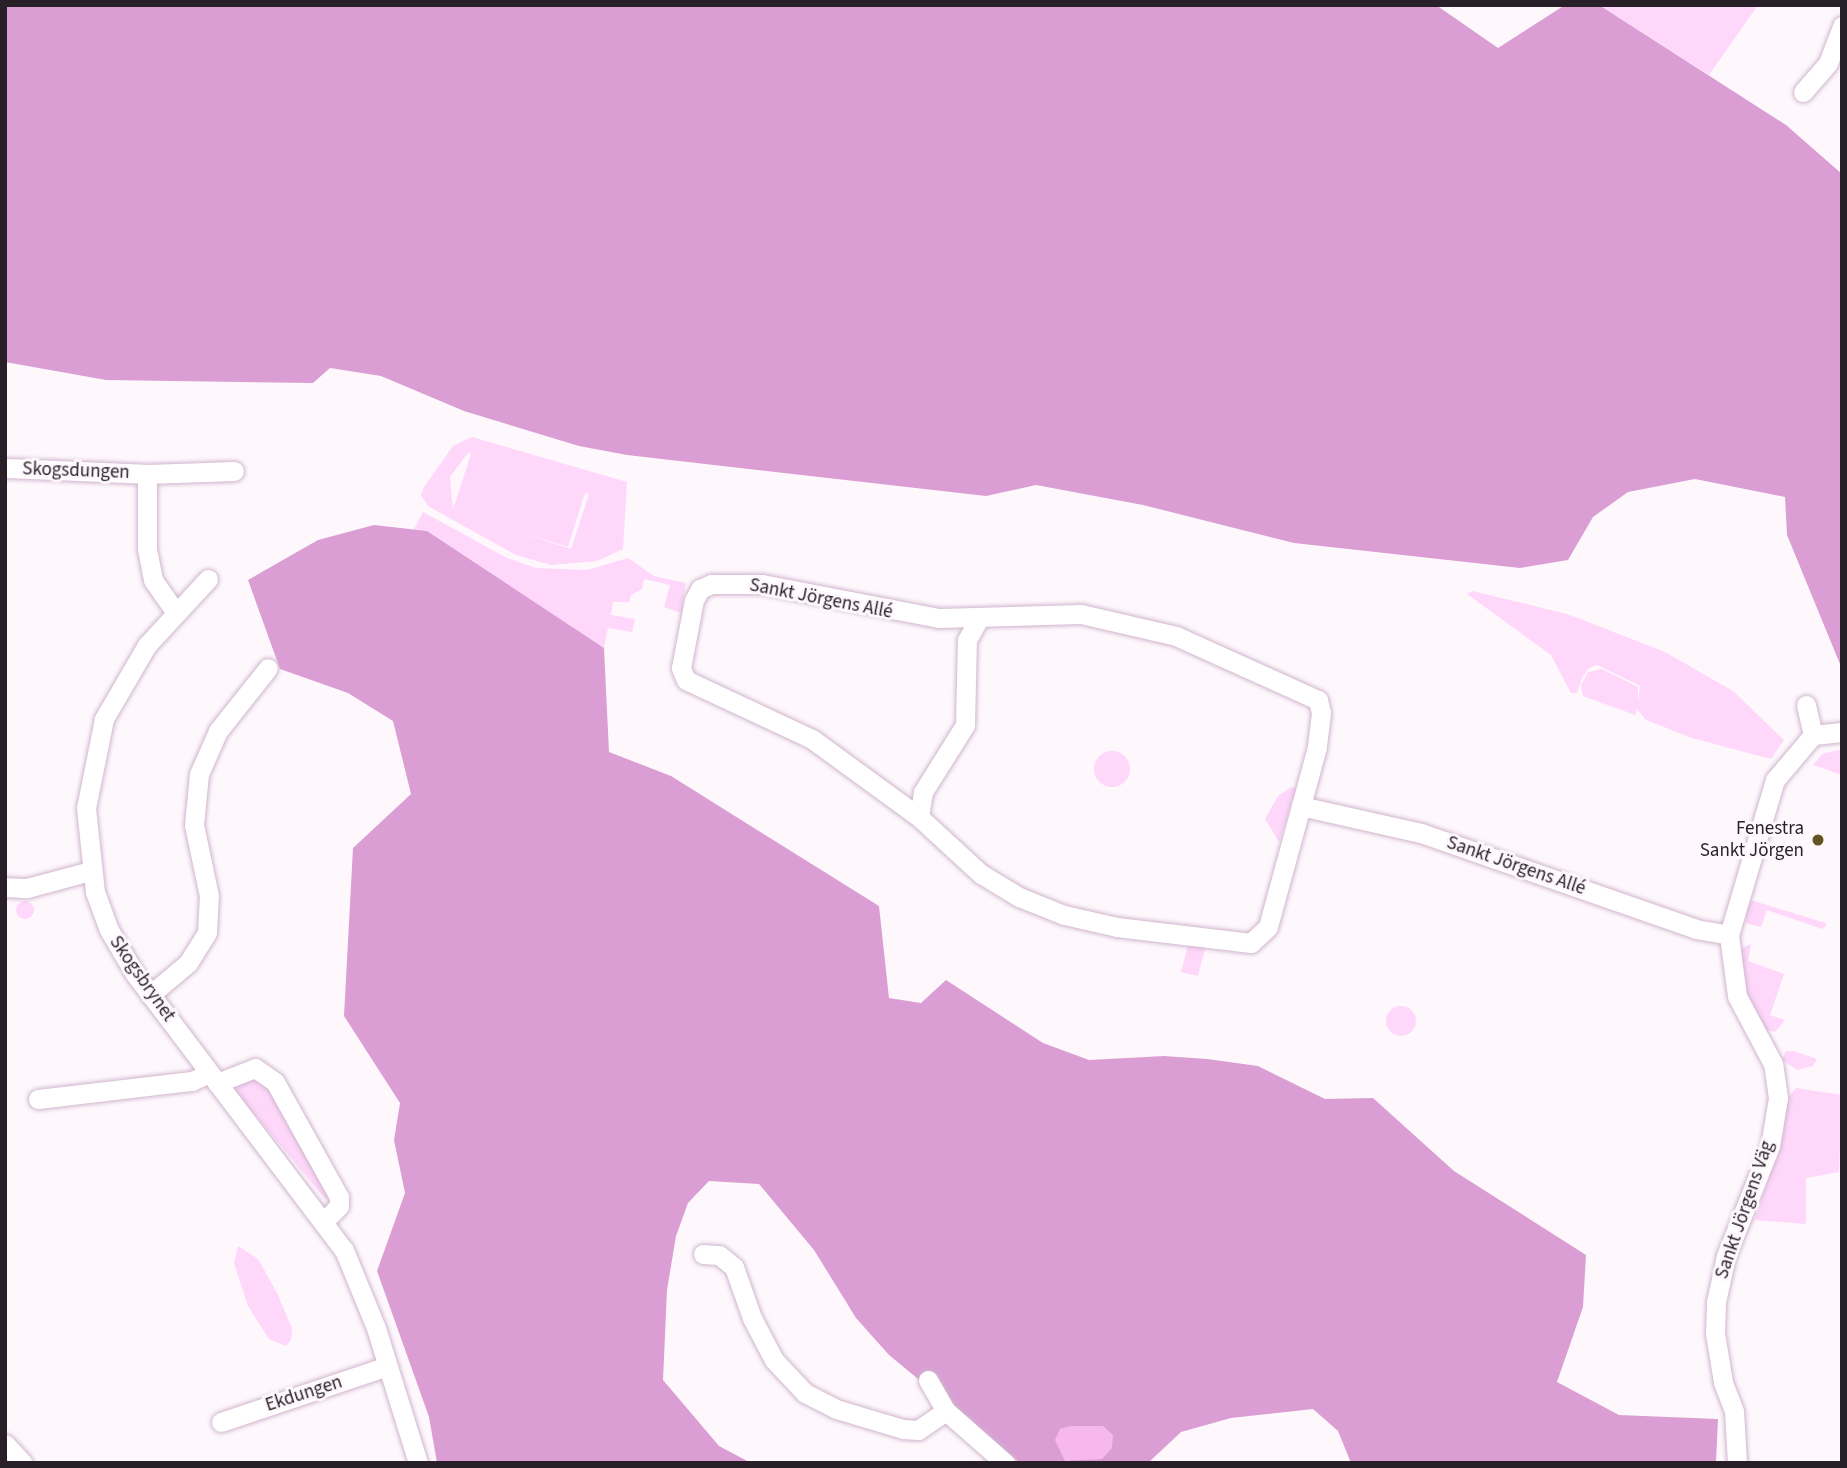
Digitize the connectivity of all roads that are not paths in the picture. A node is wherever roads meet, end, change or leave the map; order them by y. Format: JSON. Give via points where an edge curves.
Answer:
{"nodes":[{"id":1,"x":1842,"y":26,"type":"edge"},
{"id":2,"x":1803,"y":92,"type":"dead end"},
{"id":3,"x":5,"y":467,"type":"edge"},
{"id":4,"x":234,"y":471,"type":"dead end"},
{"id":5,"x":147,"y":474,"type":"junction"},
{"id":6,"x":208,"y":579,"type":"dead end"},
{"id":7,"x":174,"y":611,"type":"junction"},
{"id":8,"x":979,"y":618,"type":"junction"},
{"id":9,"x":952,"y":619,"type":"junction"},
{"id":10,"x":967,"y":639,"type":"junction"},
{"id":11,"x":268,"y":668,"type":"dead end"},
{"id":12,"x":1806,"y":705,"type":"dead end"},
{"id":13,"x":1842,"y":732,"type":"edge"},
{"id":14,"x":1813,"y":735,"type":"junction"},
{"id":15,"x":923,"y":792,"type":"junction"},
{"id":16,"x":901,"y":803,"type":"junction"},
{"id":17,"x":1301,"y":806,"type":"junction"},
{"id":18,"x":919,"y":817,"type":"junction"},
{"id":19,"x":90,"y":871,"type":"junction"},
{"id":20,"x":5,"y":887,"type":"edge"},
{"id":21,"x":1729,"y":935,"type":"junction"},
{"id":22,"x":150,"y":995,"type":"junction"},
{"id":23,"x":213,"y":1078,"type":"junction"},
{"id":24,"x":37,"y":1099,"type":"dead end"},
{"id":25,"x":324,"y":1221,"type":"junction"},
{"id":26,"x":703,"y":1254,"type":"dead end"},
{"id":27,"x":387,"y":1366,"type":"junction"},
{"id":28,"x":928,"y":1380,"type":"dead end"},
{"id":29,"x":946,"y":1411,"type":"junction"},
{"id":30,"x":221,"y":1422,"type":"dead end"},
{"id":31,"x":5,"y":1444,"type":"edge"},
{"id":32,"x":23,"y":1463,"type":"edge"},
{"id":33,"x":418,"y":1463,"type":"edge"},
{"id":34,"x":1005,"y":1463,"type":"edge"},
{"id":35,"x":1737,"y":1463,"type":"edge"}],
"edges":[{"from":1,"to":2,"type":"street","via":[[1828,63]]},
{"from":3,"to":5,"type":"street","name":"Skogsdungen"},
{"from":4,"to":5,"type":"street","name":"Skogsdungen"},
{"from":5,"to":7,"type":"street","name":"Skogsdungen","via":[[153,580]]},
{"from":6,"to":7,"type":"street","name":"Skogsbrynet"},
{"from":7,"to":19,"type":"street","name":"Skogsbrynet","via":[[132,667],[104,719],[86,808]]},
{"from":8,"to":9,"type":"street","name":"Sankt Jörgens Allé"},
{"from":8,"to":10,"type":"street"},
{"from":8,"to":17,"type":"street","name":"Sankt Jörgens Allé","via":[[1042,613],[1117,619],[1202,646],[1318,700],[1317,747]]},
{"from":9,"to":10,"type":"street"},
{"from":9,"to":16,"type":"street","name":"Sankt Jörgens Allé","via":[[902,614],[762,584],[711,584],[700,589],[694,600],[681,668],[686,680],[813,738]]},
{"from":10,"to":15,"type":"street","via":[[965,725]]},
{"from":11,"to":22,"type":"street","via":[[218,731],[197,783],[194,837],[209,896],[207,932],[188,963]]},
{"from":12,"to":14,"type":"street"},
{"from":13,"to":14,"type":"street"},
{"from":14,"to":21,"type":"street","name":"Sankt Jörgens Väg","via":[[1775,780]]},
{"from":15,"to":16,"type":"street"},
{"from":15,"to":18,"type":"street"},
{"from":16,"to":18,"type":"street","name":"Sankt Jörgens Allé"},
{"from":17,"to":18,"type":"street","name":"Sankt Jörgens Allé","via":[[1268,927],[1251,943],[1100,925],[1043,907],[981,874]]},
{"from":17,"to":21,"type":"street","name":"Sankt Jörgens Allé","via":[[1421,833],[1696,929]]},
{"from":19,"to":20,"type":"street","via":[[27,888]]},
{"from":19,"to":22,"type":"street","name":"Skogsbrynet","via":[[109,930]]},
{"from":21,"to":35,"type":"street","name":"Sankt Jörgens Väg","via":[[1737,996],[1773,1064],[1778,1098],[1770,1146],[1726,1256],[1716,1302],[1715,1333],[1723,1382],[1734,1410]]},
{"from":22,"to":23,"type":"street","name":"Skogsbrynet"},
{"from":23,"to":24,"type":"street"},
{"from":23,"to":25,"type":"street","name":"Skogsbrynet"},
{"from":23,"to":25,"type":"street","via":[[255,1068],[275,1082],[339,1197],[339,1206]]},
{"from":25,"to":27,"type":"street","name":"Skogsbrynet","via":[[363,1290]]},
{"from":26,"to":29,"type":"street","via":[[719,1255],[734,1266],[752,1318],[774,1360],[805,1393],[836,1409],[903,1429],[918,1430]]},
{"from":27,"to":30,"type":"street","name":"Ekdungen"},
{"from":27,"to":33,"type":"street","name":"Skogsbrynet"},
{"from":28,"to":29,"type":"street"},
{"from":29,"to":34,"type":"street"},
{"from":31,"to":32,"type":"street"}]}
